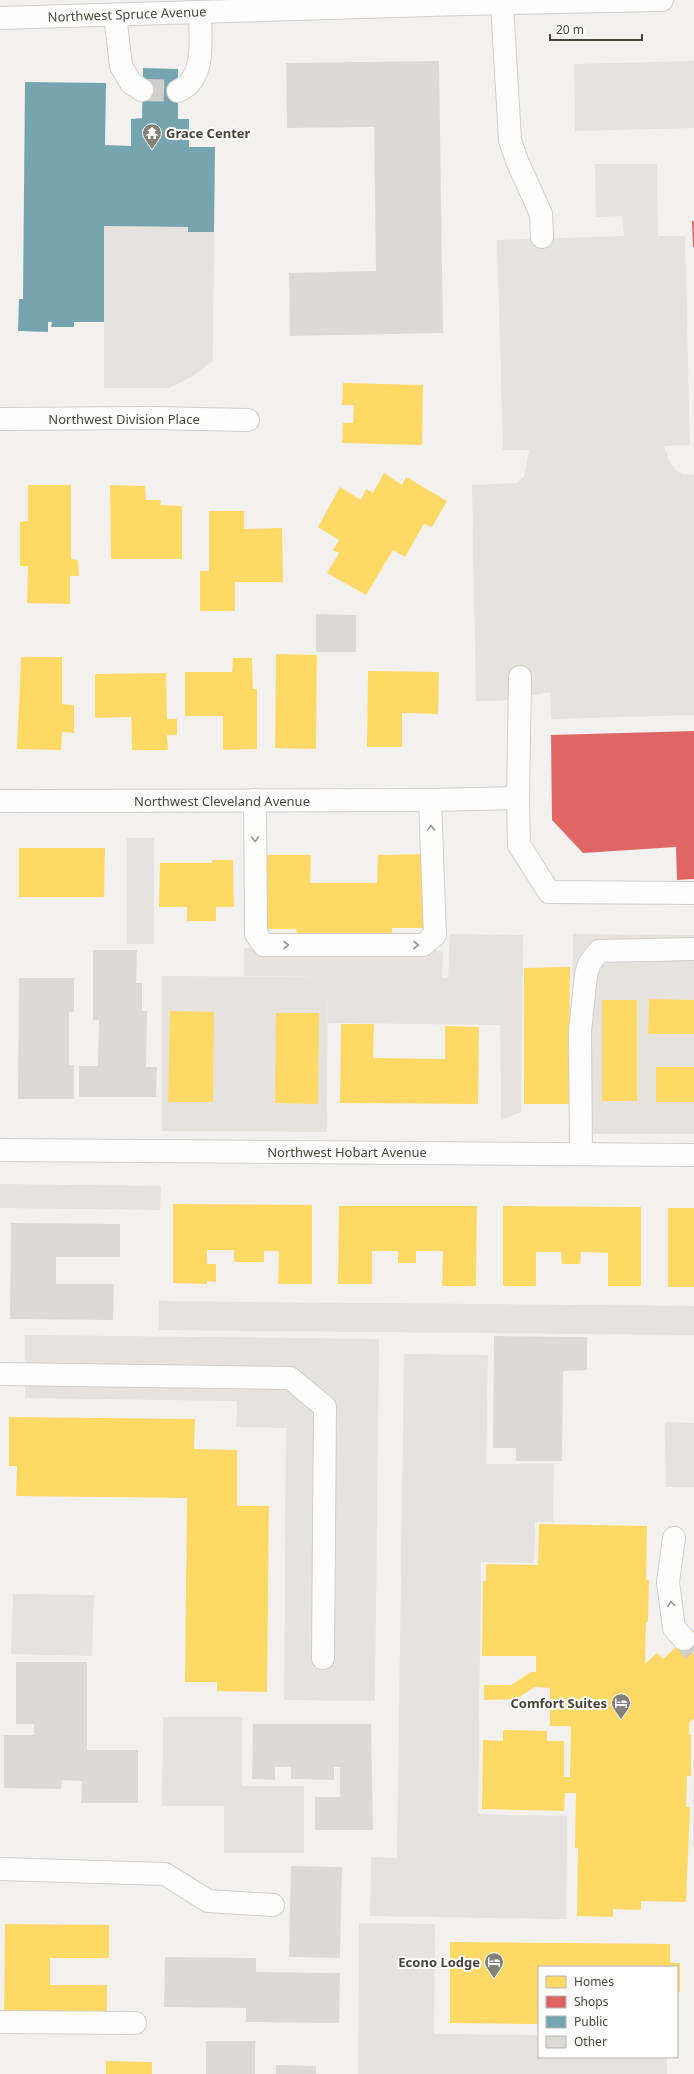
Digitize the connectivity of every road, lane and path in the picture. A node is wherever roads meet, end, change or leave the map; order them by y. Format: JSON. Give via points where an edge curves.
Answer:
{"nodes":[{"id":1,"x":662,"y":0,"type":"edge"},
{"id":2,"x":610,"y":1,"type":"edge"},
{"id":3,"x":502,"y":4,"type":"junction"},
{"id":4,"x":49,"y":8,"type":"edge"},
{"id":5,"x":200,"y":12,"type":"junction"},
{"id":6,"x":115,"y":15,"type":"junction"},
{"id":7,"x":0,"y":18,"type":"edge"},
{"id":8,"x":142,"y":90,"type":"tunnel mouth"},
{"id":9,"x":178,"y":91,"type":"tunnel mouth"},
{"id":10,"x":542,"y":237,"type":"dead end"},
{"id":11,"x":0,"y":419,"type":"edge"},
{"id":12,"x":248,"y":420,"type":"dead end"},
{"id":13,"x":520,"y":677,"type":"dead end"},
{"id":14,"x":518,"y":798,"type":"junction"},
{"id":15,"x":255,"y":800,"type":"junction"},
{"id":16,"x":437,"y":800,"type":"junction"},
{"id":17,"x":0,"y":801,"type":"edge"},
{"id":18,"x":694,"y":893,"type":"edge"},
{"id":19,"x":694,"y":948,"type":"edge"},
{"id":20,"x":0,"y":1150,"type":"edge"},
{"id":21,"x":581,"y":1154,"type":"junction"},
{"id":22,"x":694,"y":1155,"type":"edge"},
{"id":23,"x":0,"y":1374,"type":"edge"},
{"id":24,"x":674,"y":1538,"type":"dead end"},
{"id":25,"x":684,"y":1640,"type":"tunnel mouth"},
{"id":26,"x":323,"y":1658,"type":"dead end"},
{"id":27,"x":0,"y":1869,"type":"edge"},
{"id":28,"x":273,"y":1905,"type":"dead end"},
{"id":29,"x":0,"y":2022,"type":"edge"},
{"id":30,"x":135,"y":2023,"type":"dead end"}],
"edges":[{"from":1,"to":2,"type":"street","name":"Northwest Spruce Avenue"},
{"from":2,"to":3,"type":"street","name":"Northwest Spruce Avenue"},
{"from":3,"to":5,"type":"street","name":"Northwest Spruce Avenue"},
{"from":3,"to":10,"type":"street","via":[[510,140],[541,214]]},
{"from":4,"to":6,"type":"street","name":"Northwest Spruce Avenue"},
{"from":4,"to":7,"type":"street","name":"Northwest Spruce Avenue"},
{"from":5,"to":6,"type":"street","name":"Northwest Spruce Avenue"},
{"from":5,"to":9,"type":"street","via":[[200,53],[196,72],[187,88]]},
{"from":6,"to":8,"type":"street","via":[[121,66],[131,84]]},
{"from":11,"to":12,"type":"street","name":"Northwest Division Place"},
{"from":13,"to":14,"type":"street"},
{"from":14,"to":16,"type":"street","name":"Northwest Cleveland Avenue"},
{"from":14,"to":18,"type":"street","via":[[520,845],[549,892]]},
{"from":15,"to":16,"type":"street","name":"Northwest Cleveland Avenue"},
{"from":15,"to":16,"type":"street","one_way":true,"via":[[256,934],[264,945],[423,945],[435,935]]},
{"from":15,"to":17,"type":"street","name":"Northwest Cleveland Avenue"},
{"from":19,"to":21,"type":"street","via":[[600,952],[589,964],[580,1031]]},
{"from":20,"to":21,"type":"street","name":"Northwest Hobart Avenue"},
{"from":21,"to":22,"type":"street","name":"Northwest Hobart Avenue"},
{"from":23,"to":26,"type":"street","via":[[290,1378],[325,1407]]},
{"from":25,"to":24,"type":"street","one_way":true,"via":[[674,1628],[668,1582]]},
{"from":27,"to":28,"type":"street","via":[[165,1874],[208,1901]]},
{"from":29,"to":30,"type":"street"}]}
